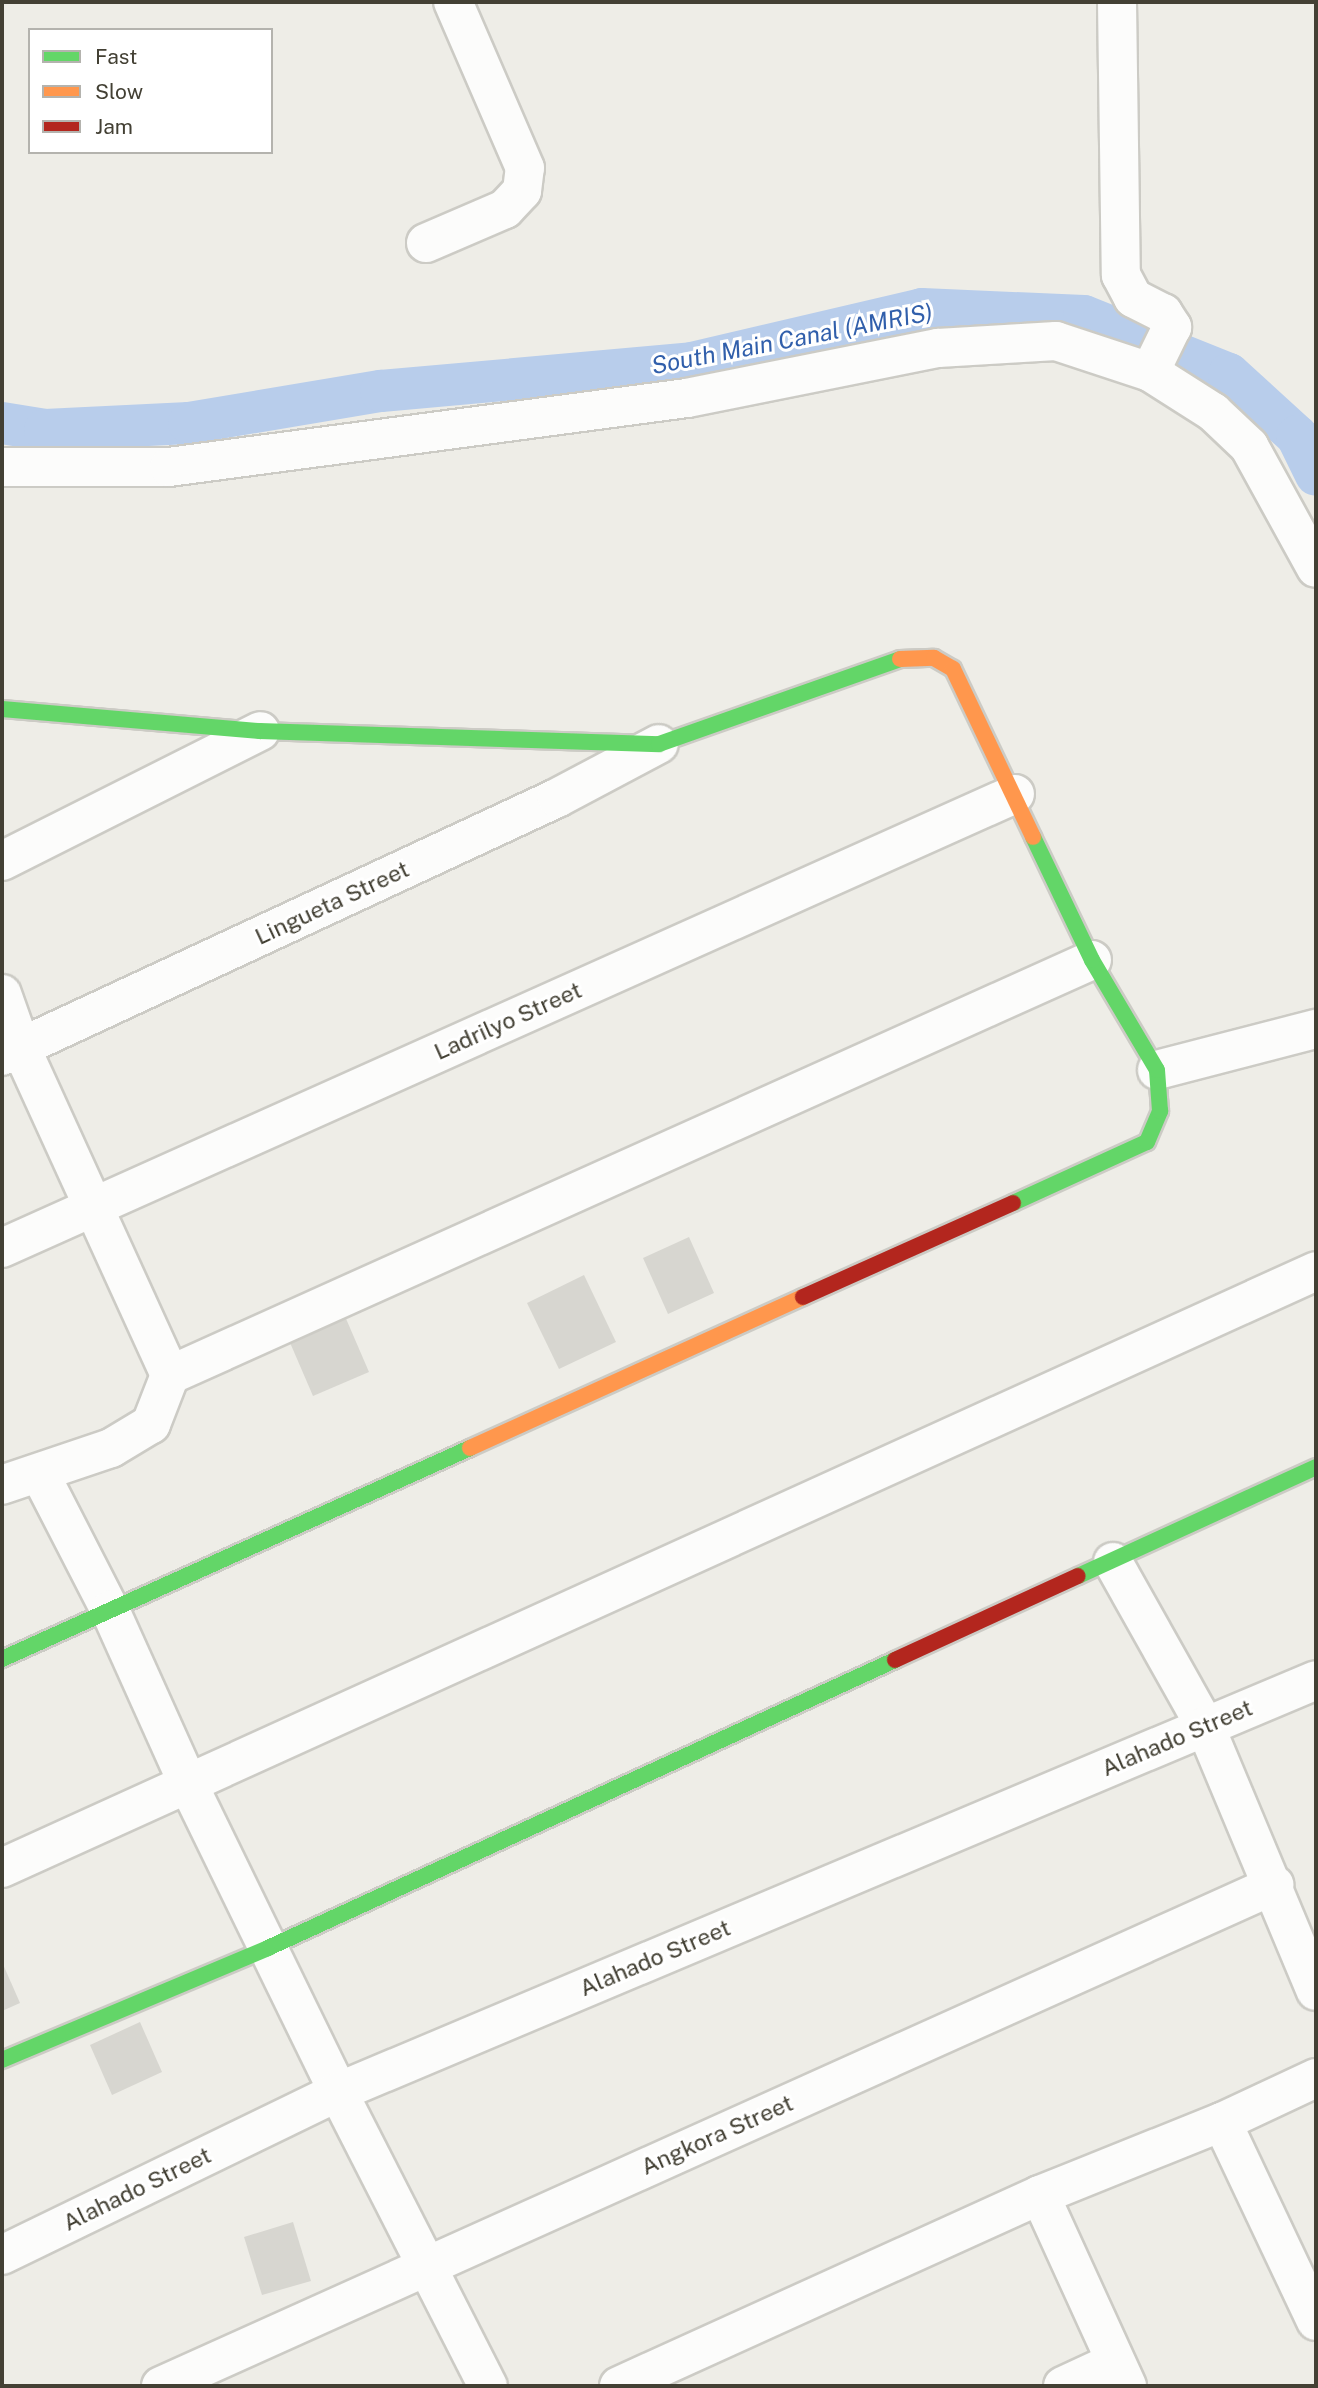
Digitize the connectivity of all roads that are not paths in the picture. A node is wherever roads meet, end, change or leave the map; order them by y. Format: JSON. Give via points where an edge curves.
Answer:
{"nodes":[{"id":1,"x":453,"y":2,"type":"edge"},
{"id":2,"x":1117,"y":2,"type":"edge"},
{"id":3,"x":426,"y":243,"type":"dead end"},
{"id":4,"x":1160,"y":355,"type":"junction"},
{"id":5,"x":2,"y":467,"type":"edge"},
{"id":6,"x":1316,"y":568,"type":"edge"},
{"id":7,"x":2,"y":709,"type":"edge"},
{"id":8,"x":260,"y":731,"type":"junction"},
{"id":9,"x":659,"y":744,"type":"junction"},
{"id":10,"x":1015,"y":794,"type":"junction"},
{"id":11,"x":2,"y":861,"type":"edge"},
{"id":12,"x":1092,"y":960,"type":"junction"},
{"id":13,"x":2,"y":994,"type":"edge"},
{"id":14,"x":1316,"y":1029,"type":"edge"},
{"id":15,"x":11,"y":1052,"type":"edge"},
{"id":16,"x":1157,"y":1070,"type":"junction"},
{"id":17,"x":93,"y":1207,"type":"junction"},
{"id":18,"x":2,"y":1248,"type":"edge"},
{"id":19,"x":1316,"y":1271,"type":"edge"},
{"id":20,"x":170,"y":1375,"type":"junction"},
{"id":21,"x":1316,"y":1467,"type":"edge"},
{"id":22,"x":40,"y":1474,"type":"junction"},
{"id":23,"x":2,"y":1485,"type":"edge"},
{"id":24,"x":1113,"y":1562,"type":"junction"},
{"id":25,"x":110,"y":1610,"type":"junction"},
{"id":26,"x":2,"y":1659,"type":"edge"},
{"id":27,"x":1316,"y":1680,"type":"edge"},
{"id":28,"x":1205,"y":1726,"type":"junction"},
{"id":29,"x":189,"y":1786,"type":"junction"},
{"id":30,"x":2,"y":1868,"type":"edge"},
{"id":31,"x":1274,"y":1885,"type":"junction"},
{"id":32,"x":268,"y":1948,"type":"junction"},
{"id":33,"x":1316,"y":1991,"type":"edge"},
{"id":34,"x":2,"y":2060,"type":"edge"},
{"id":35,"x":1316,"y":2078,"type":"edge"},
{"id":36,"x":338,"y":2092,"type":"junction"},
{"id":37,"x":1222,"y":2122,"type":"junction"},
{"id":38,"x":1040,"y":2195,"type":"junction"},
{"id":39,"x":2,"y":2255,"type":"edge"},
{"id":40,"x":427,"y":2265,"type":"junction"},
{"id":41,"x":1316,"y":2321,"type":"edge"},
{"id":42,"x":1121,"y":2374,"type":"edge"},
{"id":43,"x":161,"y":2386,"type":"edge"},
{"id":44,"x":488,"y":2386,"type":"edge"},
{"id":45,"x":619,"y":2386,"type":"edge"},
{"id":46,"x":1063,"y":2386,"type":"edge"}],
"edges":[{"from":1,"to":3,"type":"street","via":[[525,168],[522,191],[505,209]]},
{"from":2,"to":4,"type":"street","via":[[1121,275],[1133,298],[1170,319]]},
{"from":4,"to":5,"type":"street","via":[[1056,341],[938,348],[687,398],[169,467]]},
{"from":4,"to":6,"type":"street","via":[[1249,446]]},
{"from":7,"to":8,"type":"street"},
{"from":8,"to":9,"type":"street"},
{"from":8,"to":11,"type":"street"},
{"from":9,"to":10,"type":"street","via":[[909,656],[934,658],[953,669]]},
{"from":9,"to":15,"type":"street","name":"Lingueta Street","via":[[557,798]]},
{"from":10,"to":12,"type":"street"},
{"from":10,"to":17,"type":"street","name":"Ladrilyo Street"},
{"from":12,"to":16,"type":"street"},
{"from":12,"to":20,"type":"street"},
{"from":13,"to":15,"type":"street"},
{"from":14,"to":16,"type":"street"},
{"from":15,"to":17,"type":"street"},
{"from":16,"to":25,"type":"street","via":[[1160,1111],[1157,1128],[1147,1142]]},
{"from":17,"to":18,"type":"street","name":"Ladrilyo Street"},
{"from":17,"to":20,"type":"street"},
{"from":19,"to":29,"type":"street"},
{"from":20,"to":22,"type":"street","via":[[150,1424],[111,1448]]},
{"from":21,"to":24,"type":"street"},
{"from":22,"to":23,"type":"street"},
{"from":22,"to":25,"type":"street"},
{"from":24,"to":28,"type":"street"},
{"from":24,"to":32,"type":"street"},
{"from":25,"to":26,"type":"street"},
{"from":25,"to":29,"type":"street"},
{"from":27,"to":28,"type":"street","name":"Alahado Street"},
{"from":28,"to":31,"type":"street"},
{"from":28,"to":36,"type":"street","name":"Alahado Street"},
{"from":29,"to":30,"type":"street"},
{"from":29,"to":32,"type":"street"},
{"from":31,"to":33,"type":"street"},
{"from":31,"to":40,"type":"street","name":"Angkora Street"},
{"from":32,"to":34,"type":"street"},
{"from":32,"to":36,"type":"street"},
{"from":35,"to":37,"type":"street"},
{"from":36,"to":39,"type":"street","name":"Alahado Street"},
{"from":36,"to":40,"type":"street"},
{"from":37,"to":38,"type":"street"},
{"from":37,"to":41,"type":"street"},
{"from":38,"to":42,"type":"street"},
{"from":38,"to":45,"type":"street"},
{"from":40,"to":43,"type":"street","name":"Angkora Street"},
{"from":40,"to":44,"type":"street"},
{"from":42,"to":46,"type":"street"}]}
